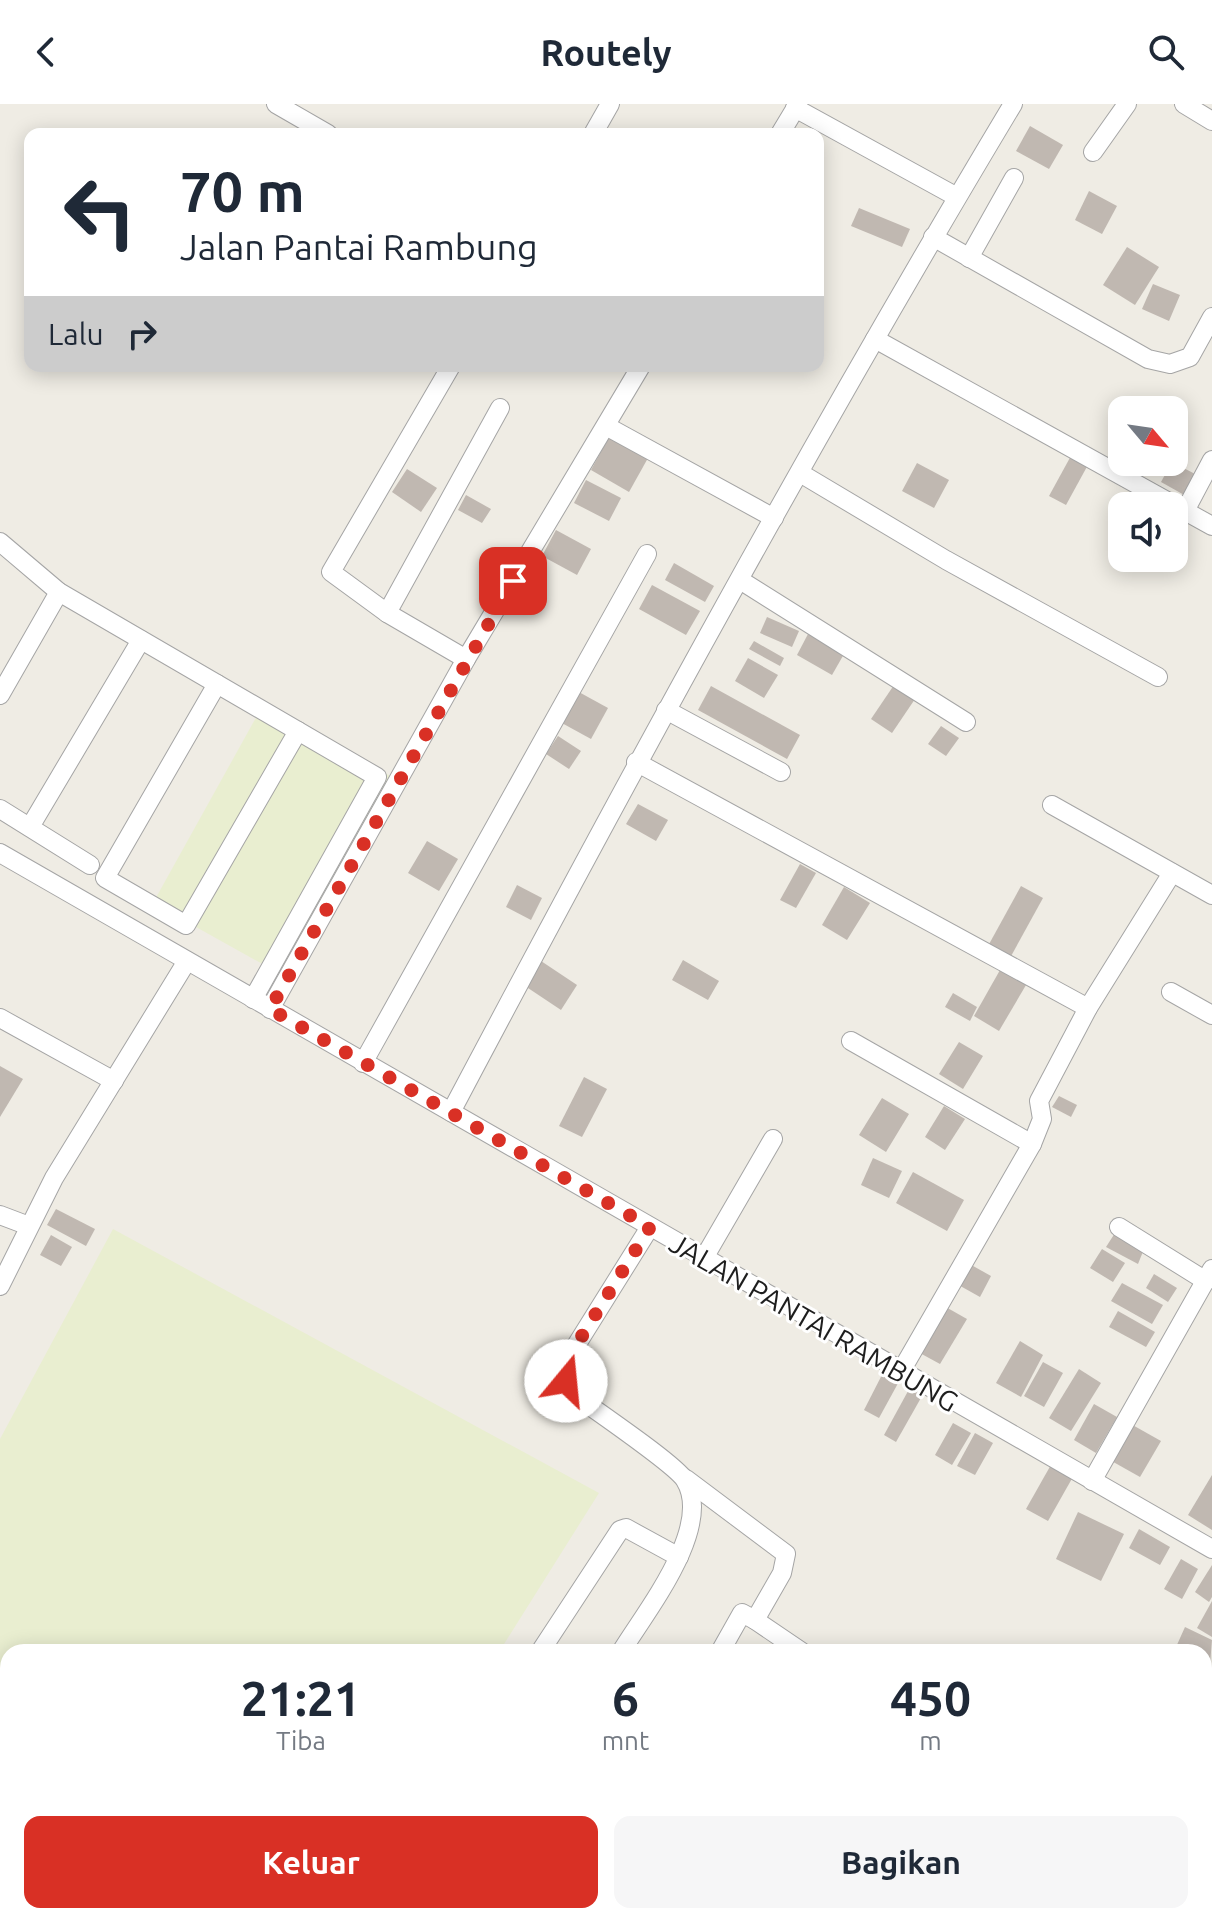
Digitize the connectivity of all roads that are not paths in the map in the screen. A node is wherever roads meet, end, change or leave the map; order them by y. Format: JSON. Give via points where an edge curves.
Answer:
{"nodes":[{"id":1,"x":276,"y":104,"type":"edge"},
{"id":2,"x":610,"y":104,"type":"edge"},
{"id":3,"x":1013,"y":104,"type":"edge"},
{"id":4,"x":1127,"y":104,"type":"edge"},
{"id":5,"x":1184,"y":104,"type":"edge"},
{"id":6,"x":797,"y":106,"type":"edge"},
{"id":7,"x":1212,"y":121,"type":"edge"},
{"id":8,"x":318,"y":128,"type":"edge"},
{"id":9,"x":596,"y":128,"type":"edge"},
{"id":10,"x":784,"y":128,"type":"edge"},
{"id":11,"x":1093,"y":152,"type":"dead end"},
{"id":12,"x":1014,"y":178,"type":"dead end"},
{"id":13,"x":957,"y":197,"type":"junction"},
{"id":14,"x":933,"y":237,"type":"junction"},
{"id":15,"x":969,"y":258,"type":"junction"},
{"id":16,"x":1212,"y":317,"type":"edge"},
{"id":17,"x":875,"y":339,"type":"junction"},
{"id":18,"x":448,"y":372,"type":"edge"},
{"id":19,"x":638,"y":372,"type":"edge"},
{"id":20,"x":500,"y":408,"type":"dead end"},
{"id":21,"x":606,"y":426,"type":"junction"},
{"id":22,"x":1212,"y":460,"type":"edge"},
{"id":23,"x":800,"y":473,"type":"junction"},
{"id":24,"x":1151,"y":492,"type":"edge"},
{"id":25,"x":1188,"y":505,"type":"edge"},
{"id":26,"x":1188,"y":513,"type":"edge"},
{"id":27,"x":774,"y":518,"type":"junction"},
{"id":28,"x":1212,"y":526,"type":"edge"},
{"id":29,"x":0,"y":542,"type":"edge"},
{"id":30,"x":647,"y":554,"type":"dead end"},
{"id":31,"x":740,"y":580,"type":"junction"},
{"id":32,"x":59,"y":592,"type":"junction"},
{"id":33,"x":387,"y":613,"type":"junction"},
{"id":34,"x":141,"y":640,"type":"junction"},
{"id":35,"x":466,"y":659,"type":"junction"},
{"id":36,"x":1158,"y":677,"type":"dead end"},
{"id":37,"x":217,"y":684,"type":"junction"},
{"id":38,"x":0,"y":695,"type":"edge"},
{"id":39,"x":666,"y":710,"type":"junction"},
{"id":40,"x":966,"y":722,"type":"dead end"},
{"id":41,"x":298,"y":731,"type":"junction"},
{"id":42,"x":636,"y":762,"type":"junction"},
{"id":43,"x":781,"y":772,"type":"dead end"},
{"id":44,"x":1052,"y":805,"type":"dead end"},
{"id":45,"x":0,"y":809,"type":"edge"},
{"id":46,"x":30,"y":827,"type":"junction"},
{"id":47,"x":0,"y":853,"type":"edge"},
{"id":48,"x":90,"y":865,"type":"dead end"},
{"id":49,"x":1172,"y":873,"type":"junction"},
{"id":50,"x":1212,"y":895,"type":"edge"},
{"id":51,"x":187,"y":961,"type":"junction"},
{"id":52,"x":1171,"y":992,"type":"dead end"},
{"id":53,"x":253,"y":999,"type":"junction"},
{"id":54,"x":1088,"y":1008,"type":"junction"},
{"id":55,"x":270,"y":1009,"type":"junction"},
{"id":56,"x":1212,"y":1015,"type":"edge"},
{"id":57,"x":0,"y":1018,"type":"edge"},
{"id":58,"x":851,"y":1041,"type":"dead end"},
{"id":59,"x":363,"y":1063,"type":"junction"},
{"id":60,"x":114,"y":1081,"type":"junction"},
{"id":61,"x":451,"y":1112,"type":"junction"},
{"id":62,"x":773,"y":1139,"type":"dead end"},
{"id":63,"x":1032,"y":1144,"type":"junction"},
{"id":64,"x":0,"y":1215,"type":"edge"},
{"id":65,"x":29,"y":1226,"type":"junction"},
{"id":66,"x":650,"y":1227,"type":"junction"},
{"id":67,"x":1119,"y":1227,"type":"dead end"},
{"id":68,"x":704,"y":1258,"type":"junction"},
{"id":69,"x":1209,"y":1275,"type":"edge"},
{"id":70,"x":0,"y":1286,"type":"edge"},
{"id":71,"x":900,"y":1373,"type":"junction"},
{"id":72,"x":684,"y":1477,"type":"junction"},
{"id":73,"x":1092,"y":1481,"type":"junction"},
{"id":74,"x":1212,"y":1549,"type":"edge"},
{"id":75,"x":679,"y":1557,"type":"junction"},
{"id":76,"x":755,"y":1620,"type":"junction"},
{"id":77,"x":545,"y":1644,"type":"edge"},
{"id":78,"x":626,"y":1644,"type":"edge"},
{"id":79,"x":725,"y":1644,"type":"edge"},
{"id":80,"x":790,"y":1644,"type":"edge"}],
"edges":[{"from":1,"to":8,"type":"street"},
{"from":2,"to":9,"type":"street"},
{"from":3,"to":13,"type":"street"},
{"from":4,"to":11,"type":"street"},
{"from":5,"to":7,"type":"street"},
{"from":6,"to":10,"type":"street"},
{"from":6,"to":13,"type":"street"},
{"from":12,"to":15,"type":"street"},
{"from":13,"to":14,"type":"street"},
{"from":14,"to":15,"type":"street"},
{"from":14,"to":17,"type":"street"},
{"from":15,"to":16,"type":"street","via":[[1148,359],[1170,364],[1190,357]]},
{"from":17,"to":23,"type":"street"},
{"from":17,"to":24,"type":"street"},
{"from":18,"to":33,"type":"street","via":[[331,572]]},
{"from":19,"to":21,"type":"street"},
{"from":20,"to":33,"type":"street"},
{"from":21,"to":27,"type":"street"},
{"from":21,"to":35,"type":"street"},
{"from":22,"to":25,"type":"street"},
{"from":23,"to":27,"type":"street"},
{"from":23,"to":36,"type":"street"},
{"from":26,"to":28,"type":"street"},
{"from":27,"to":31,"type":"street"},
{"from":29,"to":32,"type":"street"},
{"from":30,"to":59,"type":"street"},
{"from":31,"to":39,"type":"street"},
{"from":31,"to":40,"type":"street"},
{"from":32,"to":34,"type":"street"},
{"from":32,"to":38,"type":"street"},
{"from":33,"to":35,"type":"street"},
{"from":34,"to":37,"type":"street"},
{"from":34,"to":46,"type":"street"},
{"from":35,"to":55,"type":"street"},
{"from":37,"to":41,"type":"street"},
{"from":37,"to":41,"type":"street","via":[[105,878],[186,925]]},
{"from":39,"to":42,"type":"street"},
{"from":39,"to":43,"type":"street"},
{"from":41,"to":53,"type":"street","via":[[377,777]]},
{"from":42,"to":54,"type":"street"},
{"from":42,"to":61,"type":"street"},
{"from":44,"to":49,"type":"street"},
{"from":45,"to":46,"type":"street"},
{"from":46,"to":48,"type":"street"},
{"from":47,"to":51,"type":"street","name":"JALAN PANTAI RAMBUNG"},
{"from":49,"to":50,"type":"street"},
{"from":49,"to":54,"type":"street"},
{"from":51,"to":53,"type":"street","name":"JALAN PANTAI RAMBUNG"},
{"from":51,"to":60,"type":"street"},
{"from":52,"to":56,"type":"street"},
{"from":53,"to":55,"type":"street","name":"JALAN PANTAI RAMBUNG"},
{"from":54,"to":63,"type":"street","via":[[1039,1101],[1042,1119]]},
{"from":55,"to":59,"type":"street","name":"JALAN PANTAI RAMBUNG"},
{"from":57,"to":60,"type":"street"},
{"from":58,"to":63,"type":"street"},
{"from":59,"to":61,"type":"street","name":"JALAN PANTAI RAMBUNG"},
{"from":60,"to":65,"type":"street"},
{"from":61,"to":66,"type":"street","name":"JALAN PANTAI RAMBUNG"},
{"from":62,"to":68,"type":"street"},
{"from":63,"to":71,"type":"street"},
{"from":64,"to":65,"type":"street"},
{"from":65,"to":70,"type":"street"},
{"from":66,"to":68,"type":"street","name":"JALAN PANTAI RAMBUNG"},
{"from":66,"to":72,"type":"street","via":[[567,1360],[566,1381],[572,1393]]},
{"from":67,"to":69,"type":"street"},
{"from":68,"to":71,"type":"street","name":"JALAN PANTAI RAMBUNG"},
{"from":69,"to":73,"type":"street"},
{"from":71,"to":73,"type":"street","name":"JALAN PANTAI RAMBUNG"},
{"from":72,"to":75,"type":"street","via":[[694,1501],[691,1528]]},
{"from":72,"to":76,"type":"street","via":[[786,1554],[782,1573]]},
{"from":73,"to":74,"type":"street","name":"JALAN PANTAI RAMBUNG"},
{"from":75,"to":77,"type":"street","via":[[626,1528],[620,1530]]},
{"from":75,"to":78,"type":"street"},
{"from":76,"to":79,"type":"street","via":[[742,1613]]},
{"from":76,"to":80,"type":"street"}]}
